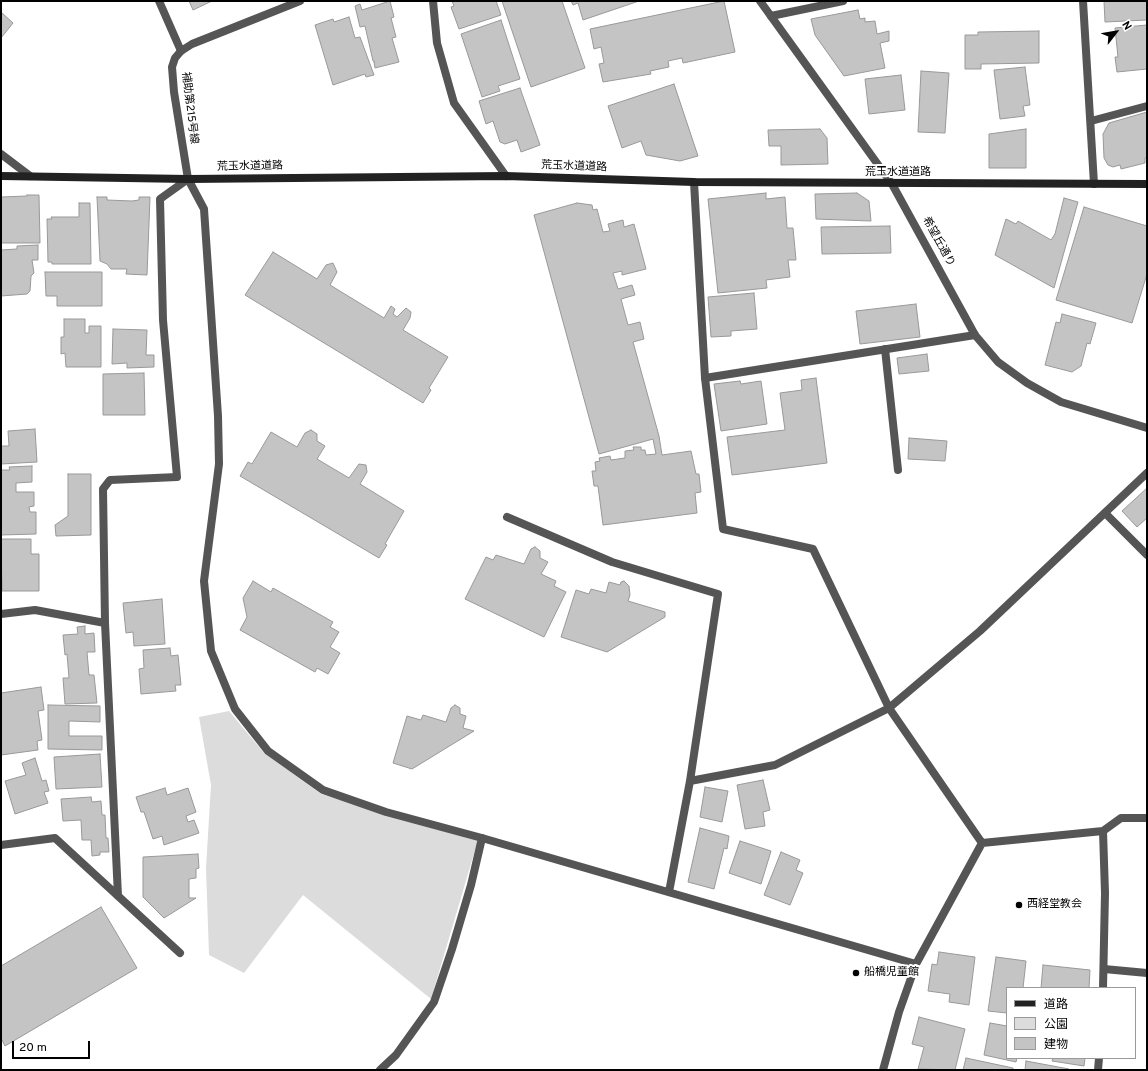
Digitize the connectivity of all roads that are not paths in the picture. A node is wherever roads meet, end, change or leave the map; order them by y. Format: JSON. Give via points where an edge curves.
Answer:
{"nodes":[{"id":1,"x":159,"y":1,"type":"edge"},
{"id":2,"x":300,"y":1,"type":"edge"},
{"id":3,"x":433,"y":1,"type":"edge"},
{"id":4,"x":760,"y":1,"type":"edge"},
{"id":5,"x":843,"y":1,"type":"edge"},
{"id":6,"x":1083,"y":1,"type":"edge"},
{"id":7,"x":770,"y":16,"type":"junction"},
{"id":8,"x":181,"y":51,"type":"junction"},
{"id":9,"x":1147,"y":106,"type":"edge"},
{"id":10,"x":1092,"y":121,"type":"junction"},
{"id":11,"x":1,"y":154,"type":"edge"},
{"id":12,"x":1,"y":176,"type":"edge"},
{"id":13,"x":30,"y":176,"type":"junction"},
{"id":14,"x":506,"y":176,"type":"junction"},
{"id":15,"x":188,"y":179,"type":"junction"},
{"id":16,"x":694,"y":182,"type":"junction"},
{"id":17,"x":892,"y":184,"type":"junction"},
{"id":18,"x":1094,"y":184,"type":"junction"},
{"id":19,"x":1147,"y":184,"type":"edge"},
{"id":20,"x":975,"y":335,"type":"junction"},
{"id":21,"x":885,"y":349,"type":"junction"},
{"id":22,"x":705,"y":378,"type":"junction"},
{"id":23,"x":1147,"y":428,"type":"edge"},
{"id":24,"x":898,"y":470,"type":"dead end"},
{"id":25,"x":1147,"y":473,"type":"edge"},
{"id":26,"x":1105,"y":513,"type":"junction"},
{"id":27,"x":507,"y":517,"type":"dead end"},
{"id":28,"x":1147,"y":555,"type":"edge"},
{"id":29,"x":1,"y":614,"type":"edge"},
{"id":30,"x":106,"y":623,"type":"junction"},
{"id":31,"x":890,"y":708,"type":"junction"},
{"id":32,"x":690,"y":781,"type":"junction"},
{"id":33,"x":1147,"y":818,"type":"edge"},
{"id":34,"x":1103,"y":831,"type":"junction"},
{"id":35,"x":482,"y":838,"type":"junction"},
{"id":36,"x":982,"y":843,"type":"junction"},
{"id":37,"x":1,"y":845,"type":"edge"},
{"id":38,"x":669,"y":892,"type":"junction"},
{"id":39,"x":118,"y":896,"type":"junction"},
{"id":40,"x":180,"y":953,"type":"dead end"},
{"id":41,"x":916,"y":964,"type":"junction"},
{"id":42,"x":1104,"y":969,"type":"junction"},
{"id":43,"x":1147,"y":973,"type":"edge"},
{"id":44,"x":1103,"y":987,"type":"edge"},
{"id":45,"x":1099,"y":1059,"type":"edge"},
{"id":46,"x":380,"y":1070,"type":"edge"},
{"id":47,"x":883,"y":1070,"type":"edge"},
{"id":48,"x":1098,"y":1070,"type":"edge"}],
"edges":[{"from":1,"to":8,"type":"street"},
{"from":2,"to":8,"type":"street","via":[[203,39]]},
{"from":3,"to":14,"type":"street","via":[[437,43],[454,103]]},
{"from":4,"to":7,"type":"street","name":"希望丘通り"},
{"from":5,"to":7,"type":"street"},
{"from":6,"to":10,"type":"street"},
{"from":7,"to":17,"type":"street","name":"希望丘通り"},
{"from":8,"to":15,"type":"street","name":"補助第215号線","via":[[172,67]]},
{"from":9,"to":10,"type":"street"},
{"from":10,"to":18,"type":"street"},
{"from":11,"to":13,"type":"street"},
{"from":12,"to":13,"type":"main road","name":"荒玉水道道路"},
{"from":13,"to":15,"type":"main road","name":"荒玉水道道路"},
{"from":14,"to":15,"type":"main road","name":"荒玉水道道路"},
{"from":14,"to":16,"type":"main road","name":"荒玉水道道路"},
{"from":15,"to":30,"type":"street","via":[[160,199],[163,320],[177,477],[110,480],[103,489]]},
{"from":15,"to":35,"type":"street","name":"補助第215号線","via":[[204,209],[218,416],[219,464],[204,582],[211,651],[235,709],[268,751],[323,790],[386,812]]},
{"from":16,"to":17,"type":"main road","name":"荒玉水道道路"},
{"from":16,"to":22,"type":"street"},
{"from":17,"to":18,"type":"main road","name":"荒玉水道道路"},
{"from":17,"to":20,"type":"street","name":"希望丘通り"},
{"from":18,"to":19,"type":"main road","name":"荒玉水道道路"},
{"from":20,"to":21,"type":"street"},
{"from":20,"to":23,"type":"street","name":"希望丘通り","via":[[998,362],[1027,383],[1061,402]]},
{"from":21,"to":22,"type":"street"},
{"from":21,"to":24,"type":"street"},
{"from":22,"to":31,"type":"street","via":[[723,529],[813,549]]},
{"from":25,"to":26,"type":"street"},
{"from":26,"to":28,"type":"street"},
{"from":26,"to":31,"type":"street","via":[[980,631]]},
{"from":27,"to":32,"type":"street","via":[[612,562],[718,594]]},
{"from":29,"to":30,"type":"street","via":[[36,610]]},
{"from":30,"to":39,"type":"street"},
{"from":31,"to":32,"type":"street","via":[[775,766]]},
{"from":31,"to":36,"type":"street"},
{"from":32,"to":38,"type":"street"},
{"from":33,"to":34,"type":"street","via":[[1121,818]]},
{"from":34,"to":36,"type":"street"},
{"from":34,"to":42,"type":"street"},
{"from":35,"to":38,"type":"street","name":"補助第215号線"},
{"from":35,"to":46,"type":"street","via":[[471,885],[434,1002],[396,1055]]},
{"from":36,"to":41,"type":"street"},
{"from":37,"to":39,"type":"street","via":[[55,838]]},
{"from":38,"to":41,"type":"street","name":"補助第215号線"},
{"from":39,"to":40,"type":"street"},
{"from":41,"to":47,"type":"street"},
{"from":42,"to":43,"type":"street"},
{"from":42,"to":44,"type":"street"},
{"from":45,"to":48,"type":"street"}]}
